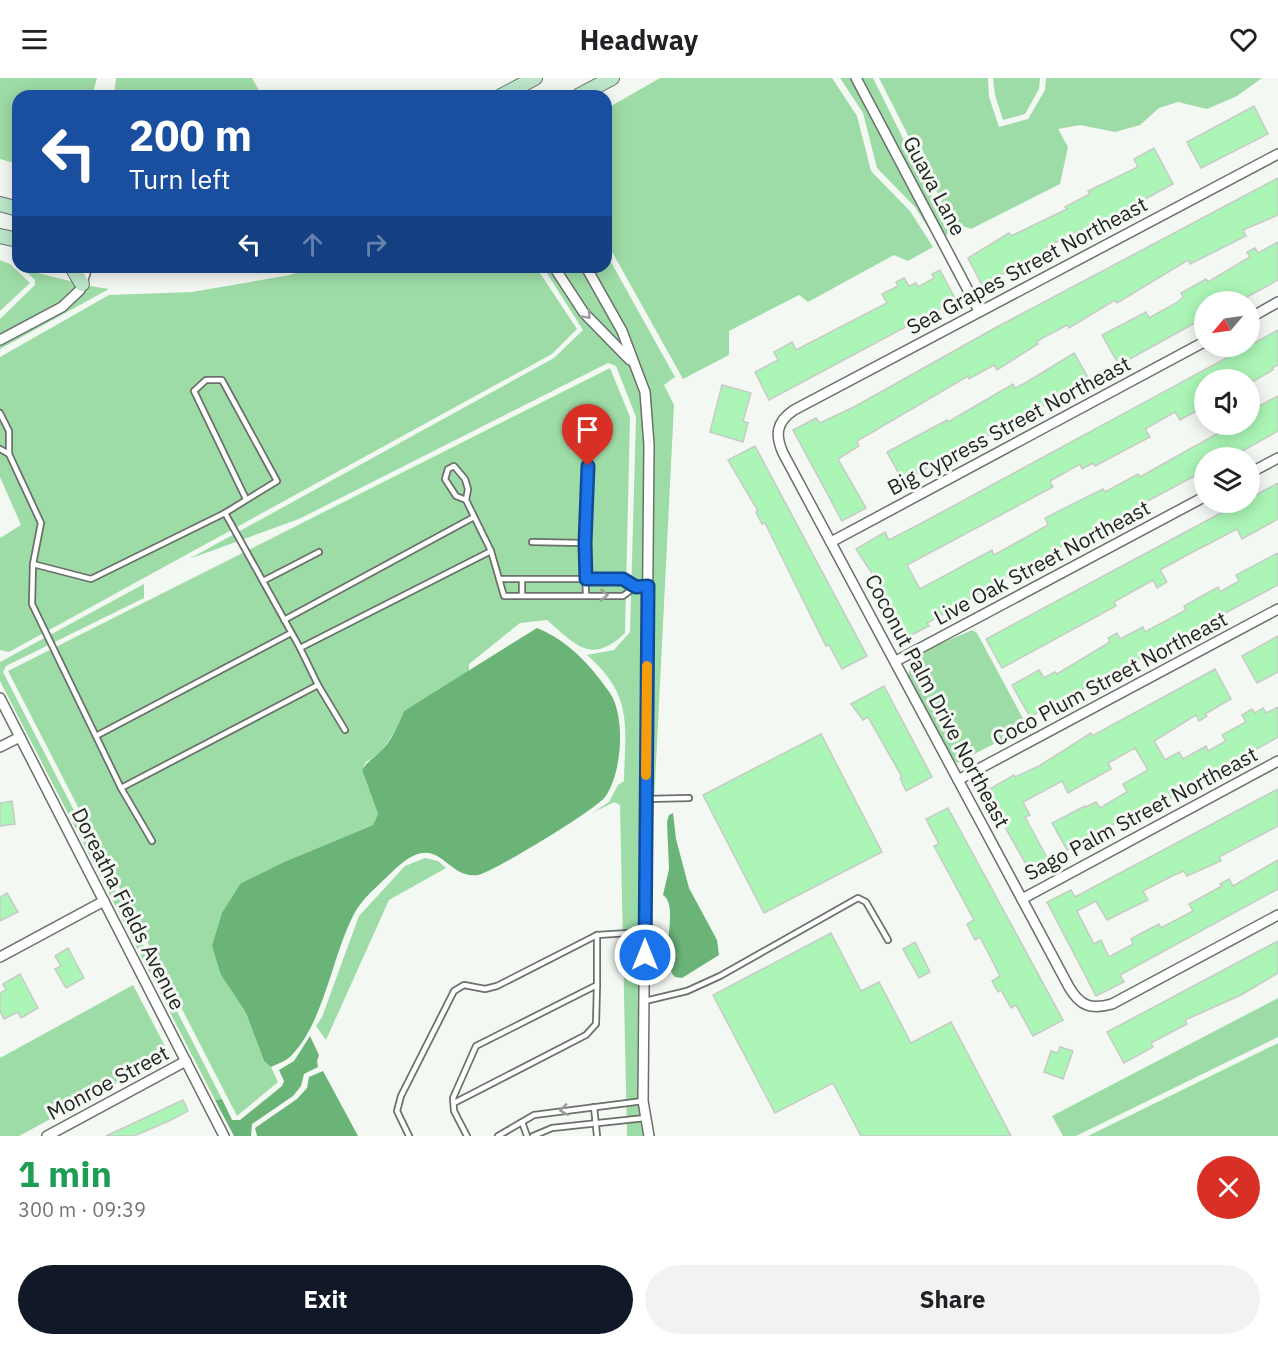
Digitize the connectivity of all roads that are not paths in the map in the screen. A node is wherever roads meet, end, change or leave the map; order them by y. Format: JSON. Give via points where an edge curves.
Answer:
{"nodes":[{"id":1,"x":535,"y":78,"type":"edge"},
{"id":2,"x":612,"y":78,"type":"edge"},
{"id":3,"x":856,"y":78,"type":"edge"},
{"id":4,"x":512,"y":90,"type":"edge"},
{"id":5,"x":589,"y":90,"type":"edge"},
{"id":6,"x":1278,"y":154,"type":"edge"},
{"id":7,"x":76,"y":273,"type":"edge"},
{"id":8,"x":85,"y":273,"type":"edge"},
{"id":9,"x":558,"y":273,"type":"edge"},
{"id":10,"x":589,"y":273,"type":"edge"},
{"id":11,"x":82,"y":284,"type":"junction"},
{"id":12,"x":1278,"y":302,"type":"edge"},
{"id":13,"x":979,"y":311,"type":"junction"},
{"id":14,"x":1260,"y":312,"type":"edge"},
{"id":15,"x":0,"y":340,"type":"edge"},
{"id":16,"x":1194,"y":347,"type":"edge"},
{"id":17,"x":634,"y":366,"type":"junction"},
{"id":18,"x":794,"y":410,"type":"joint"},
{"id":19,"x":0,"y":413,"type":"edge"},
{"id":20,"x":0,"y":449,"type":"edge"},
{"id":21,"x":9,"y":454,"type":"junction"},
{"id":22,"x":1278,"y":458,"type":"edge"},
{"id":23,"x":588,"y":466,"type":"dead end"},
{"id":24,"x":1260,"y":468,"type":"edge"},
{"id":25,"x":246,"y":499,"type":"junction"},
{"id":26,"x":466,"y":500,"type":"junction"},
{"id":27,"x":1194,"y":502,"type":"edge"},
{"id":28,"x":225,"y":513,"type":"junction"},
{"id":29,"x":474,"y":517,"type":"junction"},
{"id":30,"x":532,"y":542,"type":"dead end"},
{"id":31,"x":831,"y":542,"type":"junction"},
{"id":32,"x":585,"y":543,"type":"junction"},
{"id":33,"x":491,"y":551,"type":"junction"},
{"id":34,"x":319,"y":552,"type":"dead end"},
{"id":35,"x":33,"y":564,"type":"junction"},
{"id":36,"x":499,"y":579,"type":"junction"},
{"id":37,"x":522,"y":579,"type":"junction"},
{"id":38,"x":586,"y":579,"type":"junction"},
{"id":39,"x":561,"y":580,"type":"junction"},
{"id":40,"x":263,"y":581,"type":"junction"},
{"id":41,"x":648,"y":586,"type":"junction"},
{"id":42,"x":636,"y":587,"type":"junction"},
{"id":43,"x":522,"y":594,"type":"junction"},
{"id":44,"x":562,"y":595,"type":"junction"},
{"id":45,"x":586,"y":595,"type":"junction"},
{"id":46,"x":1278,"y":609,"type":"edge"},
{"id":47,"x":284,"y":620,"type":"junction"},
{"id":48,"x":291,"y":633,"type":"junction"},
{"id":49,"x":300,"y":648,"type":"junction"},
{"id":50,"x":896,"y":661,"type":"junction"},
{"id":51,"x":318,"y":685,"type":"junction"},
{"id":52,"x":0,"y":698,"type":"edge"},
{"id":53,"x":345,"y":730,"type":"dead end"},
{"id":54,"x":96,"y":736,"type":"junction"},
{"id":55,"x":20,"y":737,"type":"junction"},
{"id":56,"x":0,"y":747,"type":"edge"},
{"id":57,"x":1278,"y":761,"type":"edge"},
{"id":58,"x":958,"y":780,"type":"junction"},
{"id":59,"x":121,"y":788,"type":"junction"},
{"id":60,"x":689,"y":798,"type":"dead end"},
{"id":61,"x":646,"y":799,"type":"junction"},
{"id":62,"x":152,"y":841,"type":"dead end"},
{"id":63,"x":1022,"y":898,"type":"junction"},
{"id":64,"x":104,"y":901,"type":"junction"},
{"id":65,"x":1278,"y":915,"type":"edge"},
{"id":66,"x":645,"y":932,"type":"junction"},
{"id":67,"x":597,"y":935,"type":"junction"},
{"id":68,"x":888,"y":940,"type":"dead end"},
{"id":69,"x":0,"y":957,"type":"edge"},
{"id":70,"x":597,"y":985,"type":"junction"},
{"id":71,"x":645,"y":1002,"type":"junction"},
{"id":72,"x":186,"y":1061,"type":"junction"},
{"id":73,"x":643,"y":1101,"type":"junction"},
{"id":74,"x":454,"y":1103,"type":"junction"},
{"id":75,"x":594,"y":1107,"type":"junction"},
{"id":76,"x":645,"y":1118,"type":"junction"},
{"id":77,"x":522,"y":1122,"type":"junction"},
{"id":78,"x":595,"y":1122,"type":"junction"},
{"id":79,"x":47,"y":1136,"type":"edge"},
{"id":80,"x":224,"y":1136,"type":"edge"},
{"id":81,"x":410,"y":1136,"type":"edge"},
{"id":82,"x":467,"y":1136,"type":"edge"},
{"id":83,"x":498,"y":1136,"type":"edge"},
{"id":84,"x":527,"y":1136,"type":"edge"},
{"id":85,"x":533,"y":1136,"type":"edge"},
{"id":86,"x":597,"y":1136,"type":"edge"},
{"id":87,"x":649,"y":1136,"type":"edge"}],
"edges":[{"from":1,"to":4,"type":"main road"},
{"from":2,"to":5,"type":"main road"},
{"from":3,"to":13,"type":"street","name":"Guava Lane"},
{"from":6,"to":13,"type":"street","name":"Sea Grapes Street Northeast"},
{"from":7,"to":11,"type":"main road"},
{"from":8,"to":11,"type":"street"},
{"from":9,"to":17,"type":"street","one_way":true,"via":[[584,313]]},
{"from":10,"to":17,"type":"street","via":[[622,331]]},
{"from":11,"to":15,"type":"street","via":[[62,307]]},
{"from":12,"to":14,"type":"street"},
{"from":13,"to":18,"type":"street","name":"Sea Grapes Street Northeast"},
{"from":16,"to":31,"type":"street","name":"Big Cypress Street Northeast"},
{"from":17,"to":41,"type":"street","via":[[645,392],[649,445]]},
{"from":18,"to":31,"type":"street","name":"Coconut Palm Drive Northeast","via":[[781,421],[778,441]]},
{"from":19,"to":21,"type":"lane","via":[[9,431]]},
{"from":20,"to":21,"type":"lane"},
{"from":21,"to":35,"type":"lane","via":[[41,523]]},
{"from":22,"to":24,"type":"street"},
{"from":23,"to":32,"type":"lane"},
{"from":25,"to":25,"type":"lane","via":[[277,481],[222,380],[206,380],[194,392]]},
{"from":25,"to":28,"type":"lane"},
{"from":26,"to":26,"type":"lane","via":[[465,479],[454,466],[448,469],[446,479],[456,496]]},
{"from":26,"to":29,"type":"lane"},
{"from":27,"to":50,"type":"street","name":"Live Oak Street Northeast"},
{"from":28,"to":35,"type":"lane","via":[[92,579]]},
{"from":28,"to":40,"type":"lane"},
{"from":29,"to":33,"type":"lane"},
{"from":29,"to":47,"type":"lane"},
{"from":30,"to":32,"type":"lane"},
{"from":31,"to":50,"type":"street","name":"Coconut Palm Drive Northeast"},
{"from":32,"to":38,"type":"lane"},
{"from":33,"to":36,"type":"lane"},
{"from":33,"to":49,"type":"lane"},
{"from":34,"to":40,"type":"lane"},
{"from":35,"to":54,"type":"lane","via":[[32,604]]},
{"from":36,"to":37,"type":"lane"},
{"from":36,"to":43,"type":"lane","via":[[504,596]]},
{"from":37,"to":39,"type":"lane"},
{"from":37,"to":43,"type":"lane"},
{"from":38,"to":39,"type":"lane"},
{"from":38,"to":42,"type":"lane","via":[[623,579]]},
{"from":38,"to":45,"type":"lane"},
{"from":39,"to":44,"type":"lane"},
{"from":40,"to":47,"type":"lane"},
{"from":41,"to":42,"type":"lane"},
{"from":41,"to":61,"type":"street"},
{"from":45,"to":42,"type":"lane","one_way":true,"via":[[623,596]]},
{"from":43,"to":44,"type":"lane"},
{"from":44,"to":45,"type":"lane"},
{"from":46,"to":58,"type":"street","name":"Coco Plum Street Northeast"},
{"from":47,"to":48,"type":"lane"},
{"from":48,"to":49,"type":"lane"},
{"from":48,"to":54,"type":"lane"},
{"from":49,"to":51,"type":"lane"},
{"from":50,"to":58,"type":"street","name":"Coconut Palm Drive Northeast"},
{"from":51,"to":53,"type":"lane"},
{"from":51,"to":59,"type":"lane"},
{"from":52,"to":55,"type":"street","name":"Doreatha Fields Avenue"},
{"from":54,"to":59,"type":"lane"},
{"from":55,"to":56,"type":"street"},
{"from":55,"to":64,"type":"street","name":"Doreatha Fields Avenue"},
{"from":57,"to":63,"type":"street","name":"Sago Palm Street Northeast"},
{"from":58,"to":63,"type":"street","name":"Coconut Palm Drive Northeast"},
{"from":59,"to":62,"type":"lane"},
{"from":60,"to":61,"type":"lane"},
{"from":61,"to":66,"type":"street"},
{"from":63,"to":65,"type":"street","name":"Coconut Palm Drive Northeast","via":[[1075,997],[1087,1007],[1112,1004]]},
{"from":64,"to":69,"type":"street"},
{"from":64,"to":72,"type":"street","name":"Doreatha Fields Avenue"},
{"from":66,"to":67,"type":"lane"},
{"from":66,"to":71,"type":"street"},
{"from":67,"to":70,"type":"lane"},
{"from":67,"to":81,"type":"lane","via":[[497,986],[485,989],[464,985],[454,991],[401,1096],[397,1111]]},
{"from":68,"to":71,"type":"lane","via":[[866,902],[858,898],[720,976],[687,991]]},
{"from":70,"to":74,"type":"lane","via":[[476,1046]]},
{"from":70,"to":74,"type":"lane","via":[[596,1024],[586,1035]]},
{"from":71,"to":73,"type":"street"},
{"from":72,"to":79,"type":"street","name":"Monroe Street"},
{"from":72,"to":80,"type":"street","name":"Doreatha Fields Avenue"},
{"from":73,"to":75,"type":"lane"},
{"from":73,"to":76,"type":"street"},
{"from":74,"to":82,"type":"lane"},
{"from":75,"to":77,"type":"lane","one_way":true,"via":[[534,1115]]},
{"from":75,"to":78,"type":"lane"},
{"from":76,"to":78,"type":"lane"},
{"from":76,"to":87,"type":"street"},
{"from":77,"to":83,"type":"lane"},
{"from":77,"to":84,"type":"lane"},
{"from":78,"to":85,"type":"lane","via":[[552,1128]]},
{"from":78,"to":86,"type":"lane"}]}
